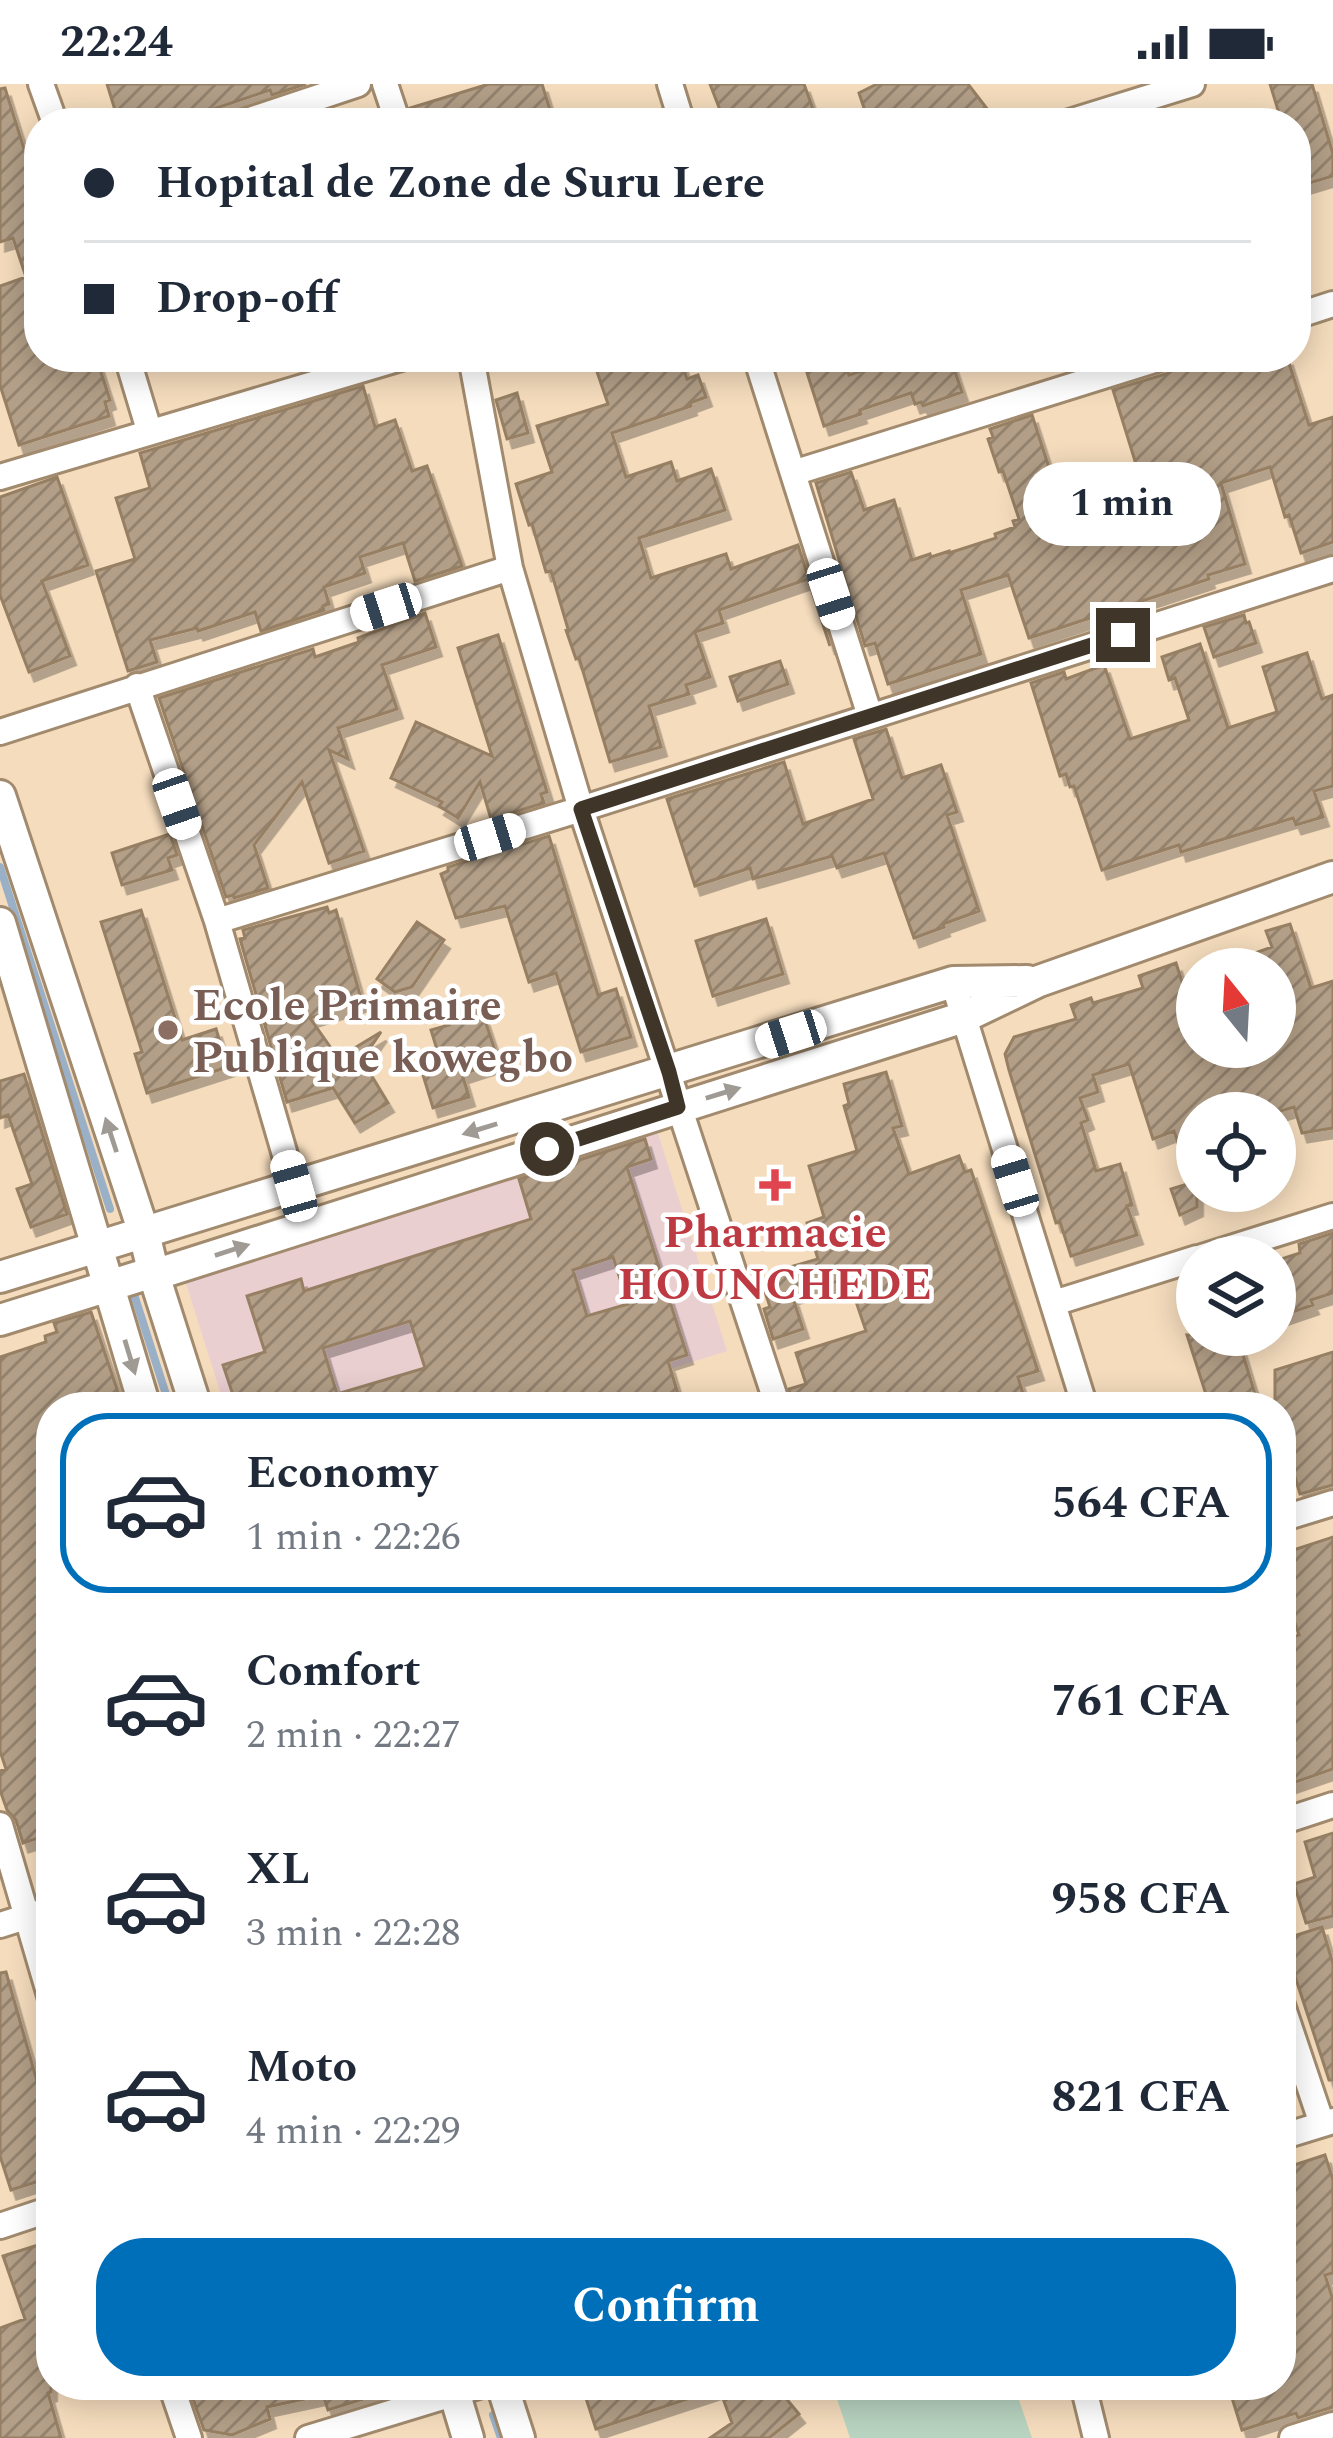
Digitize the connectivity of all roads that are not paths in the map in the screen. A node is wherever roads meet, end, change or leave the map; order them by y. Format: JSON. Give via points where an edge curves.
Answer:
{"nodes":[{"id":1,"x":358,"y":84,"type":"edge"},
{"id":2,"x":1192,"y":84,"type":"edge"},
{"id":3,"x":286,"y":108,"type":"edge"},
{"id":4,"x":1114,"y":108,"type":"edge"},
{"id":5,"x":132,"y":372,"type":"edge"},
{"id":6,"x":352,"y":372,"type":"edge"},
{"id":7,"x":474,"y":372,"type":"edge"},
{"id":8,"x":761,"y":372,"type":"edge"},
{"id":9,"x":1116,"y":372,"type":"edge"},
{"id":10,"x":149,"y":430,"type":"junction"},
{"id":11,"x":793,"y":473,"type":"junction"},
{"id":12,"x":0,"y":476,"type":"edge"},
{"id":13,"x":510,"y":568,"type":"junction"},
{"id":14,"x":1333,"y":569,"type":"edge"},
{"id":15,"x":137,"y":686,"type":"junction"},
{"id":16,"x":870,"y":716,"type":"junction"},
{"id":17,"x":0,"y":732,"type":"edge"},
{"id":18,"x":0,"y":796,"type":"edge"},
{"id":19,"x":581,"y":809,"type":"junction"},
{"id":20,"x":1333,"y":877,"type":"edge"},
{"id":21,"x":217,"y":922,"type":"junction"},
{"id":22,"x":0,"y":923,"type":"edge"},
{"id":23,"x":1039,"y":981,"type":"junction"},
{"id":24,"x":953,"y":982,"type":"junction"},
{"id":25,"x":964,"y":1017,"type":"junction"},
{"id":26,"x":669,"y":1072,"type":"junction"},
{"id":27,"x":678,"y":1107,"type":"junction"},
{"id":28,"x":294,"y":1186,"type":"junction"},
{"id":29,"x":1333,"y":1216,"type":"edge"},
{"id":30,"x":144,"y":1233,"type":"junction"},
{"id":31,"x":1269,"y":1236,"type":"edge"},
{"id":32,"x":98,"y":1246,"type":"junction"},
{"id":33,"x":1176,"y":1265,"type":"edge"},
{"id":34,"x":154,"y":1275,"type":"junction"},
{"id":35,"x":0,"y":1276,"type":"edge"},
{"id":36,"x":108,"y":1286,"type":"junction"},
{"id":37,"x":1054,"y":1304,"type":"junction"},
{"id":38,"x":0,"y":1320,"type":"edge"},
{"id":39,"x":141,"y":1392,"type":"edge"},
{"id":40,"x":191,"y":1392,"type":"edge"},
{"id":41,"x":773,"y":1392,"type":"edge"},
{"id":42,"x":1080,"y":1392,"type":"edge"},
{"id":43,"x":1333,"y":1503,"type":"edge"},
{"id":44,"x":1296,"y":1514,"type":"edge"},
{"id":45,"x":1333,"y":1805,"type":"edge"},
{"id":46,"x":1296,"y":1817,"type":"edge"},
{"id":47,"x":0,"y":1825,"type":"edge"},
{"id":48,"x":36,"y":1906,"type":"edge"},
{"id":49,"x":36,"y":1914,"type":"edge"},
{"id":50,"x":0,"y":1925,"type":"edge"},
{"id":51,"x":1296,"y":2040,"type":"edge"},
{"id":52,"x":1328,"y":2122,"type":"edge"},
{"id":53,"x":1296,"y":2132,"type":"edge"},
{"id":54,"x":36,"y":2214,"type":"edge"},
{"id":55,"x":0,"y":2226,"type":"edge"},
{"id":56,"x":176,"y":2400,"type":"edge"},
{"id":57,"x":426,"y":2400,"type":"edge"},
{"id":58,"x":464,"y":2400,"type":"edge"},
{"id":59,"x":507,"y":2400,"type":"edge"},
{"id":60,"x":1087,"y":2400,"type":"edge"},
{"id":61,"x":1333,"y":2426,"type":"edge"},
{"id":62,"x":188,"y":2438,"type":"edge"},
{"id":63,"x":308,"y":2438,"type":"edge"},
{"id":64,"x":468,"y":2438,"type":"edge"},
{"id":65,"x":519,"y":2438,"type":"edge"},
{"id":66,"x":1096,"y":2438,"type":"edge"},
{"id":67,"x":1292,"y":2438,"type":"edge"}],
"edges":[{"from":1,"to":3,"type":"street"},
{"from":2,"to":4,"type":"street"},
{"from":5,"to":10,"type":"street"},
{"from":6,"to":10,"type":"street"},
{"from":7,"to":13,"type":"street"},
{"from":8,"to":11,"type":"street"},
{"from":9,"to":11,"type":"street"},
{"from":10,"to":12,"type":"street"},
{"from":11,"to":16,"type":"street"},
{"from":13,"to":15,"type":"street"},
{"from":13,"to":19,"type":"street"},
{"from":14,"to":16,"type":"street"},
{"from":15,"to":17,"type":"street"},
{"from":15,"to":21,"type":"street"},
{"from":16,"to":19,"type":"street"},
{"from":30,"to":18,"type":"street","one_way":true},
{"from":19,"to":21,"type":"street"},
{"from":19,"to":26,"type":"street"},
{"from":20,"to":23,"type":"street"},
{"from":21,"to":28,"type":"street"},
{"from":22,"to":32,"type":"street"},
{"from":23,"to":24,"type":"street"},
{"from":23,"to":25,"type":"street"},
{"from":24,"to":25,"type":"street"},
{"from":24,"to":26,"type":"street"},
{"from":27,"to":25,"type":"street","one_way":true},
{"from":25,"to":37,"type":"street"},
{"from":26,"to":27,"type":"street"},
{"from":26,"to":28,"type":"street","one_way":true},
{"from":34,"to":27,"type":"street","one_way":true},
{"from":27,"to":41,"type":"street"},
{"from":28,"to":30,"type":"street"},
{"from":29,"to":31,"type":"street"},
{"from":30,"to":32,"type":"street"},
{"from":30,"to":34,"type":"street"},
{"from":32,"to":35,"type":"street"},
{"from":32,"to":36,"type":"street"},
{"from":33,"to":37,"type":"street"},
{"from":34,"to":36,"type":"street"},
{"from":34,"to":40,"type":"street"},
{"from":36,"to":38,"type":"street"},
{"from":36,"to":39,"type":"street","one_way":true},
{"from":37,"to":42,"type":"street"},
{"from":43,"to":44,"type":"street"},
{"from":45,"to":46,"type":"street"},
{"from":47,"to":48,"type":"street"},
{"from":49,"to":50,"type":"street"},
{"from":51,"to":52,"type":"street"},
{"from":52,"to":53,"type":"street"},
{"from":54,"to":55,"type":"street"},
{"from":56,"to":62,"type":"street"},
{"from":57,"to":63,"type":"street"},
{"from":58,"to":64,"type":"street"},
{"from":59,"to":65,"type":"street"},
{"from":60,"to":66,"type":"street"},
{"from":61,"to":67,"type":"street"}]}
